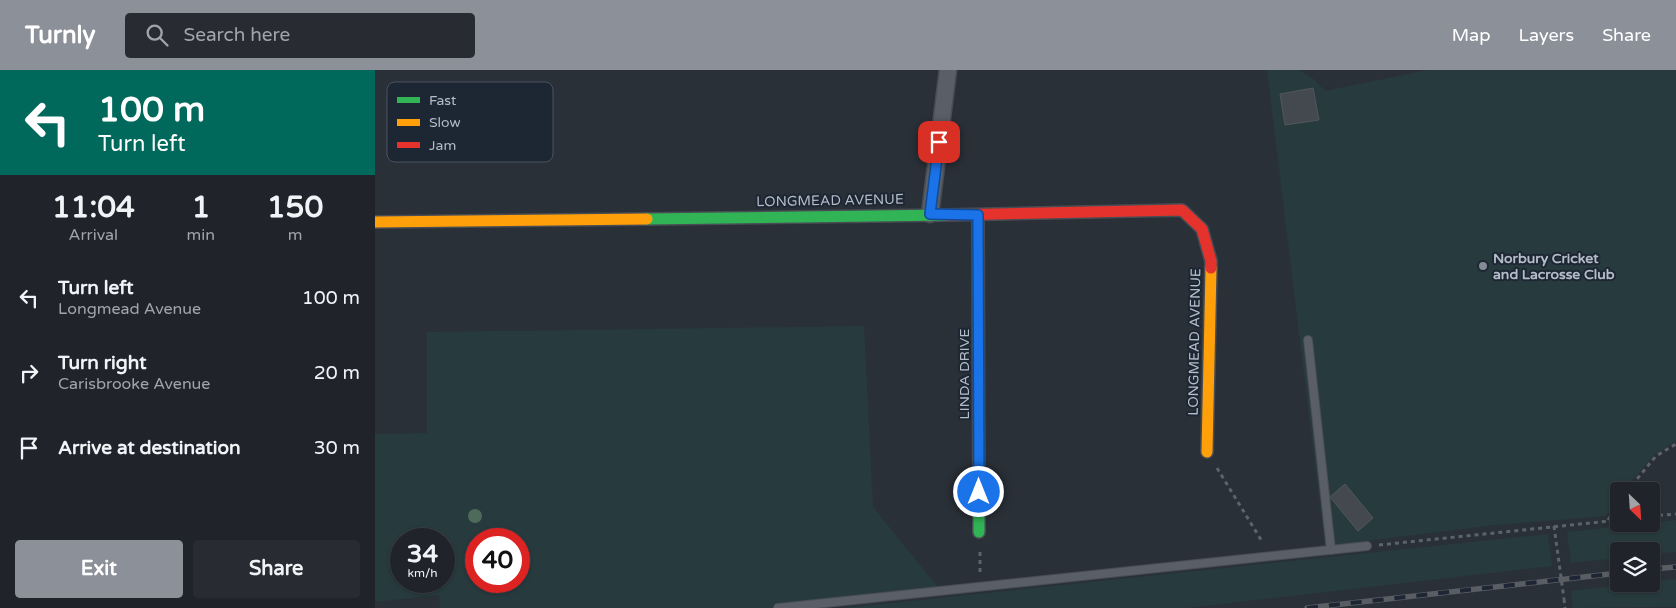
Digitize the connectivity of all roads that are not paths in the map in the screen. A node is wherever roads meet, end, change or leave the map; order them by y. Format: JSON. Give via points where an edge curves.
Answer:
{"nodes":[{"id":1,"x":948,"y":70,"type":"edge"},
{"id":2,"x":930,"y":214,"type":"junction"},
{"id":3,"x":978,"y":215,"type":"junction"},
{"id":4,"x":375,"y":222,"type":"edge"},
{"id":5,"x":1308,"y":340,"type":"dead end"},
{"id":6,"x":1207,"y":452,"type":"road end"},
{"id":7,"x":979,"y":532,"type":"road end"},
{"id":8,"x":1367,"y":546,"type":"road end"},
{"id":9,"x":1331,"y":550,"type":"junction"},
{"id":10,"x":778,"y":608,"type":"edge"}],
"edges":[{"from":1,"to":2,"type":"street"},
{"from":2,"to":3,"type":"street","name":"LONGMEAD AVENUE"},
{"from":2,"to":4,"type":"street","name":"LONGMEAD AVENUE"},
{"from":3,"to":6,"type":"street","name":"LONGMEAD AVENUE","via":[[1182,210],[1202,229],[1211,260]]},
{"from":3,"to":7,"type":"street","name":"LINDA DRIVE"},
{"from":5,"to":9,"type":"lane"},
{"from":8,"to":9,"type":"lane"},
{"from":9,"to":10,"type":"lane"}]}
